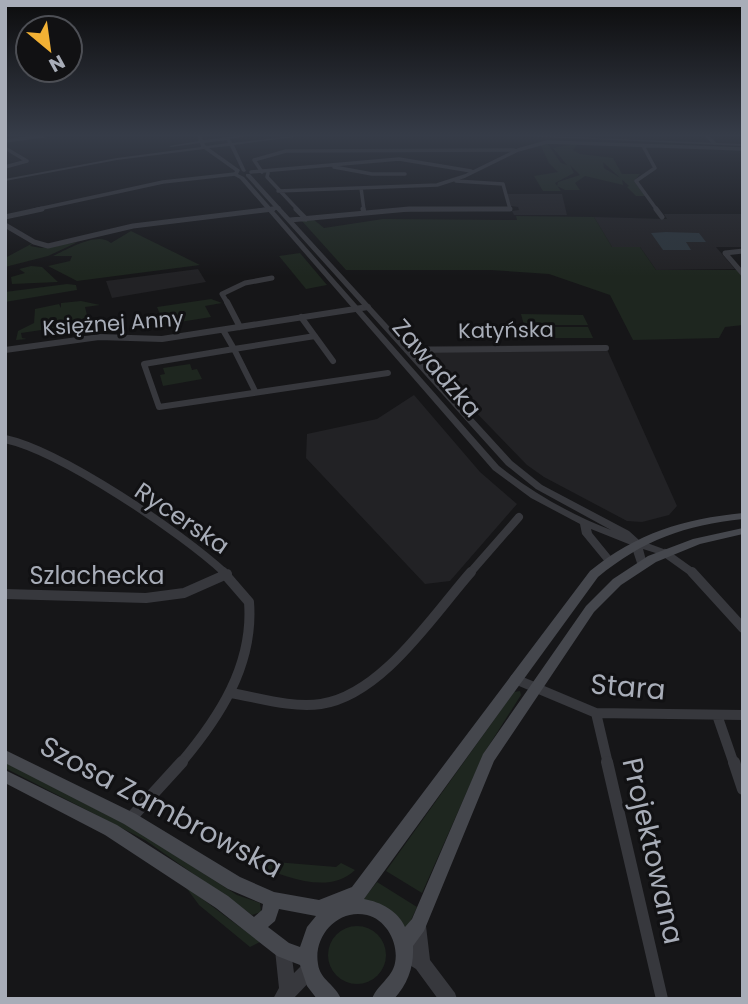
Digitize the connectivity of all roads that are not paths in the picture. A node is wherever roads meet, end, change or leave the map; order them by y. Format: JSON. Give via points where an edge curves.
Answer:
{"nodes":[{"id":1,"x":155,"y":183,"type":"edge"},
{"id":2,"x":254,"y":183,"type":"edge"},
{"id":3,"x":254,"y":183,"type":"edge"},
{"id":4,"x":271,"y":183,"type":"edge"},
{"id":5,"x":440,"y":183,"type":"edge"},
{"id":6,"x":489,"y":183,"type":"edge"},
{"id":7,"x":637,"y":183,"type":"edge"},
{"id":8,"x":361,"y":188,"type":"junction"},
{"id":9,"x":278,"y":191,"type":"junction"},
{"id":10,"x":275,"y":210,"type":"junction"},
{"id":11,"x":364,"y":213,"type":"junction"},
{"id":12,"x":5,"y":217,"type":"edge"},
{"id":13,"x":662,"y":217,"type":"dead end"},
{"id":14,"x":306,"y":219,"type":"junction"},
{"id":15,"x":290,"y":220,"type":"junction"},
{"id":16,"x":5,"y":225,"type":"edge"},
{"id":17,"x":743,"y":251,"type":"edge"},
{"id":18,"x":743,"y":274,"type":"edge"},
{"id":19,"x":272,"y":278,"type":"dead end"},
{"id":20,"x":368,"y":307,"type":"junction"},
{"id":21,"x":357,"y":309,"type":"junction"},
{"id":22,"x":301,"y":317,"type":"junction"},
{"id":23,"x":240,"y":327,"type":"junction"},
{"id":24,"x":223,"y":330,"type":"junction"},
{"id":25,"x":315,"y":337,"type":"junction"},
{"id":26,"x":606,"y":348,"type":"dead end"},
{"id":27,"x":234,"y":349,"type":"junction"},
{"id":28,"x":5,"y":350,"type":"edge"},
{"id":29,"x":407,"y":351,"type":"junction"},
{"id":30,"x":333,"y":361,"type":"dead end"},
{"id":31,"x":388,"y":373,"type":"dead end"},
{"id":32,"x":255,"y":391,"type":"junction"},
{"id":33,"x":5,"y":439,"type":"edge"},
{"id":34,"x":743,"y":516,"type":"edge"},
{"id":35,"x":519,"y":517,"type":"dead end"},
{"id":36,"x":584,"y":523,"type":"junction"},
{"id":37,"x":684,"y":525,"type":"junction"},
{"id":38,"x":743,"y":531,"type":"edge"},
{"id":39,"x":697,"y":541,"type":"junction"},
{"id":40,"x":636,"y":543,"type":"junction"},
{"id":41,"x":665,"y":553,"type":"junction"},
{"id":42,"x":609,"y":560,"type":"junction"},
{"id":43,"x":642,"y":564,"type":"junction"},
{"id":44,"x":227,"y":575,"type":"junction"},
{"id":45,"x":5,"y":594,"type":"edge"},
{"id":46,"x":743,"y":628,"type":"edge"},
{"id":47,"x":515,"y":679,"type":"junction"},
{"id":48,"x":533,"y":687,"type":"junction"},
{"id":49,"x":231,"y":693,"type":"junction"},
{"id":50,"x":596,"y":713,"type":"junction"},
{"id":51,"x":718,"y":715,"type":"junction"},
{"id":52,"x":743,"y":715,"type":"edge"},
{"id":53,"x":5,"y":756,"type":"edge"},
{"id":54,"x":5,"y":776,"type":"edge"},
{"id":55,"x":743,"y":789,"type":"edge"},
{"id":56,"x":131,"y":819,"type":"junction"},
{"id":57,"x":273,"y":900,"type":"junction"},
{"id":58,"x":355,"y":900,"type":"junction"},
{"id":59,"x":325,"y":911,"type":"junction"},
{"id":60,"x":418,"y":925,"type":"junction"},
{"id":61,"x":255,"y":927,"type":"junction"},
{"id":62,"x":283,"y":950,"type":"junction"},
{"id":63,"x":411,"y":953,"type":"junction"},
{"id":64,"x":308,"y":964,"type":"junction"},
{"id":65,"x":285,"y":994,"type":"edge"},
{"id":66,"x":332,"y":999,"type":"edge"},
{"id":67,"x":381,"y":999,"type":"edge"},
{"id":68,"x":449,"y":999,"type":"edge"},
{"id":69,"x":662,"y":999,"type":"edge"}],
"edges":[{"from":1,"to":12,"type":"street"},
{"from":2,"to":10,"type":"street","name":"Zawadzka"},
{"from":3,"to":10,"type":"street","name":"Zawadzka"},
{"from":4,"to":9,"type":"street"},
{"from":5,"to":8,"type":"street"},
{"from":6,"to":11,"type":"street","via":[[503,184],[510,209]]},
{"from":7,"to":13,"type":"street"},
{"from":8,"to":9,"type":"street"},
{"from":8,"to":11,"type":"street"},
{"from":9,"to":14,"type":"street"},
{"from":10,"to":15,"type":"street","name":"Zawadzka"},
{"from":10,"to":16,"type":"street","via":[[133,226],[48,246]]},
{"from":10,"to":21,"type":"street","name":"Zawadzka"},
{"from":11,"to":14,"type":"street"},
{"from":14,"to":15,"type":"street"},
{"from":15,"to":20,"type":"street","name":"Zawadzka"},
{"from":17,"to":18,"type":"street","via":[[725,253]]},
{"from":19,"to":23,"type":"street","via":[[242,284],[222,295]]},
{"from":20,"to":21,"type":"street","name":"Księżnej Anny"},
{"from":20,"to":29,"type":"street","name":"Zawadzka"},
{"from":21,"to":22,"type":"street","name":"Księżnej Anny"},
{"from":21,"to":36,"type":"street","name":"Zawadzka","via":[[496,468],[521,488]]},
{"from":22,"to":23,"type":"street","name":"Księżnej Anny"},
{"from":22,"to":25,"type":"street"},
{"from":23,"to":24,"type":"street","name":"Księżnej Anny"},
{"from":24,"to":27,"type":"street"},
{"from":24,"to":28,"type":"street","name":"Księżnej Anny","via":[[158,339],[99,337]]},
{"from":25,"to":27,"type":"street","name":"Księżnej Anny"},
{"from":25,"to":30,"type":"street"},
{"from":26,"to":29,"type":"street","name":"Katyńska"},
{"from":27,"to":32,"type":"street"},
{"from":27,"to":32,"type":"street","name":"Księżnej Anny","via":[[145,364],[159,407]]},
{"from":29,"to":40,"type":"street","name":"Zawadzka","via":[[519,473]]},
{"from":31,"to":32,"type":"street","name":"Księżnej Anny","via":[[268,393]]},
{"from":33,"to":44,"type":"street","name":"Rycerska","via":[[48,454]]},
{"from":34,"to":37,"type":"main road"},
{"from":35,"to":49,"type":"street","via":[[382,674],[353,693],[331,702],[296,703]]},
{"from":36,"to":40,"type":"street","name":"Zawadzka"},
{"from":36,"to":42,"type":"street","via":[[587,534]]},
{"from":37,"to":39,"type":"main road"},
{"from":37,"to":40,"type":"main road"},
{"from":38,"to":39,"type":"main road"},
{"from":39,"to":41,"type":"main road"},
{"from":40,"to":41,"type":"street","name":"Zawadzka"},
{"from":40,"to":42,"type":"main road"},
{"from":40,"to":43,"type":"street"},
{"from":41,"to":43,"type":"main road"},
{"from":41,"to":46,"type":"street","name":"Zawadzka","via":[[691,571]]},
{"from":42,"to":47,"type":"main road"},
{"from":43,"to":48,"type":"main road","via":[[590,609]]},
{"from":44,"to":45,"type":"street","name":"Szlachecka","via":[[184,593],[146,598]]},
{"from":44,"to":49,"type":"street","name":"Rycerska","via":[[248,602],[250,634]]},
{"from":47,"to":48,"type":"street","name":"Stara"},
{"from":47,"to":58,"type":"main road"},
{"from":48,"to":50,"type":"street","name":"Stara"},
{"from":48,"to":60,"type":"main road","via":[[488,758]]},
{"from":49,"to":56,"type":"street","name":"Rycerska"},
{"from":50,"to":51,"type":"street","name":"Stara"},
{"from":50,"to":69,"type":"street","name":"Projektowana"},
{"from":51,"to":52,"type":"street","name":"Stara"},
{"from":51,"to":55,"type":"street"},
{"from":53,"to":56,"type":"main road","name":"Szosa Zambrowska"},
{"from":54,"to":61,"type":"main road","name":"Szosa Zambrowska","via":[[121,836]]},
{"from":56,"to":57,"type":"main road","name":"Szosa Zambrowska","via":[[234,883]]},
{"from":57,"to":59,"type":"main road","name":"Szosa Zambrowska"},
{"from":57,"to":61,"type":"main road","via":[[268,915]]},
{"from":58,"to":59,"type":"main road"},
{"from":58,"to":63,"type":"main road","via":[[385,914]]},
{"from":59,"to":64,"type":"main road","via":[[311,938]]},
{"from":60,"to":63,"type":"main road"},
{"from":60,"to":63,"type":"street"},
{"from":61,"to":62,"type":"main road","name":"Szosa Zambrowska"},
{"from":62,"to":64,"type":"main road","name":"Szosa Zambrowska"},
{"from":62,"to":65,"type":"street"},
{"from":63,"to":67,"type":"main road","via":[[400,979]]},
{"from":63,"to":68,"type":"street"},
{"from":64,"to":65,"type":"street"},
{"from":64,"to":66,"type":"main road","via":[[320,989]]}]}
